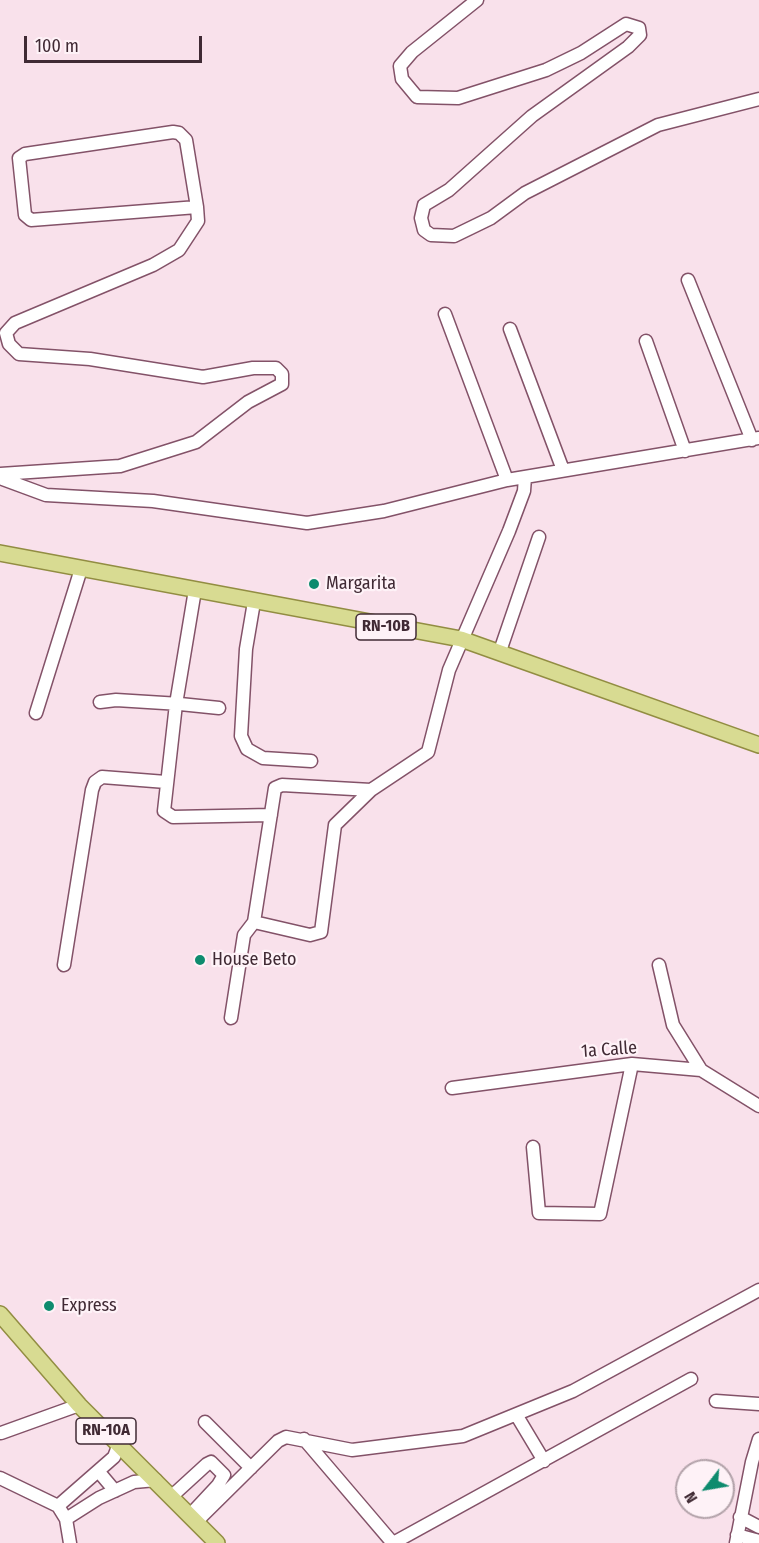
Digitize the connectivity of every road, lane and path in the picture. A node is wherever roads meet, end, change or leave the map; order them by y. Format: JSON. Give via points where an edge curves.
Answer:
{"nodes":[{"id":1,"x":477,"y":0,"type":"edge"},
{"id":2,"x":759,"y":99,"type":"edge"},
{"id":3,"x":198,"y":207,"type":"junction"},
{"id":4,"x":688,"y":280,"type":"dead end"},
{"id":5,"x":446,"y":314,"type":"dead end"},
{"id":6,"x":510,"y":328,"type":"dead end"},
{"id":7,"x":646,"y":341,"type":"dead end"},
{"id":8,"x":755,"y":439,"type":"edge"},
{"id":9,"x":685,"y":451,"type":"junction"},
{"id":10,"x":563,"y":470,"type":"junction"},
{"id":11,"x":0,"y":476,"type":"edge"},
{"id":12,"x":525,"y":477,"type":"junction"},
{"id":13,"x":507,"y":480,"type":"junction"},
{"id":14,"x":540,"y":537,"type":"dead end"},
{"id":15,"x":0,"y":553,"type":"edge"},
{"id":16,"x":81,"y":569,"type":"junction"},
{"id":17,"x":195,"y":590,"type":"junction"},
{"id":18,"x":254,"y":602,"type":"junction"},
{"id":19,"x":461,"y":639,"type":"junction"},
{"id":20,"x":500,"y":651,"type":"junction"},
{"id":21,"x":100,"y":702,"type":"dead end"},
{"id":22,"x":176,"y":704,"type":"junction"},
{"id":23,"x":219,"y":708,"type":"dead end"},
{"id":24,"x":36,"y":713,"type":"dead end"},
{"id":25,"x":759,"y":745,"type":"edge"},
{"id":26,"x":311,"y":761,"type":"dead end"},
{"id":27,"x":166,"y":782,"type":"junction"},
{"id":28,"x":371,"y":790,"type":"junction"},
{"id":29,"x":271,"y":814,"type":"junction"},
{"id":30,"x":254,"y":922,"type":"junction"},
{"id":31,"x":64,"y":965,"type":"dead end"},
{"id":32,"x":659,"y":965,"type":"dead end"},
{"id":33,"x":231,"y":1018,"type":"dead end"},
{"id":34,"x":632,"y":1064,"type":"junction"},
{"id":35,"x":701,"y":1070,"type":"junction"},
{"id":36,"x":452,"y":1088,"type":"dead end"},
{"id":37,"x":759,"y":1106,"type":"edge"},
{"id":38,"x":533,"y":1147,"type":"dead end"},
{"id":39,"x":759,"y":1290,"type":"edge"},
{"id":40,"x":0,"y":1314,"type":"edge"},
{"id":41,"x":691,"y":1379,"type":"dead end"},
{"id":42,"x":716,"y":1401,"type":"dead end"},
{"id":43,"x":759,"y":1404,"type":"edge"},
{"id":44,"x":79,"y":1405,"type":"junction"},
{"id":45,"x":518,"y":1416,"type":"junction"},
{"id":46,"x":205,"y":1422,"type":"dead end"},
{"id":47,"x":1,"y":1433,"type":"edge"},
{"id":48,"x":304,"y":1439,"type":"junction"},
{"id":49,"x":759,"y":1439,"type":"edge"},
{"id":50,"x":119,"y":1444,"type":"junction"},
{"id":51,"x":544,"y":1461,"type":"junction"},
{"id":52,"x":250,"y":1468,"type":"junction"},
{"id":53,"x":99,"y":1472,"type":"junction"},
{"id":54,"x":1,"y":1479,"type":"edge"},
{"id":55,"x":156,"y":1480,"type":"junction"},
{"id":56,"x":115,"y":1491,"type":"junction"},
{"id":57,"x":172,"y":1496,"type":"junction"},
{"id":58,"x":58,"y":1506,"type":"junction"},
{"id":59,"x":740,"y":1517,"type":"junction"},
{"id":60,"x":193,"y":1518,"type":"junction"},
{"id":61,"x":66,"y":1519,"type":"junction"},
{"id":62,"x":759,"y":1527,"type":"edge"},
{"id":63,"x":737,"y":1539,"type":"edge"},
{"id":64,"x":759,"y":1541,"type":"edge"},
{"id":65,"x":66,"y":1542,"type":"edge"},
{"id":66,"x":217,"y":1543,"type":"edge"}],
"edges":[{"from":1,"to":2,"type":"street","via":[[400,66],[402,79],[417,97],[458,98],[546,70],[626,24],[639,28],[640,35],[532,116],[449,189],[424,205],[424,231],[431,235],[454,236],[490,218],[525,193],[658,125]]},
{"from":3,"to":3,"type":"street","via":[[31,220],[25,215],[19,158],[25,154],[179,133],[186,140]]},
{"from":3,"to":11,"type":"street","via":[[195,229],[180,250],[15,323],[6,333],[9,344],[19,354],[90,359],[203,377],[276,368],[282,375],[282,384],[248,402],[196,442],[120,466]]},
{"from":4,"to":8,"type":"street"},
{"from":5,"to":13,"type":"street"},
{"from":6,"to":10,"type":"street"},
{"from":7,"to":9,"type":"street"},
{"from":8,"to":9,"type":"street"},
{"from":9,"to":10,"type":"street"},
{"from":10,"to":12,"type":"street"},
{"from":11,"to":13,"type":"street","via":[[46,495],[153,501],[307,523],[384,511]]},
{"from":12,"to":13,"type":"street"},
{"from":12,"to":19,"type":"street","via":[[517,511]]},
{"from":14,"to":20,"type":"street"},
{"from":15,"to":16,"type":"main road","number":"RN-10B"},
{"from":16,"to":17,"type":"main road","number":"RN-10B"},
{"from":16,"to":24,"type":"street"},
{"from":17,"to":18,"type":"main road","number":"RN-10B"},
{"from":17,"to":22,"type":"street"},
{"from":18,"to":19,"type":"main road","number":"RN-10B"},
{"from":18,"to":26,"type":"street","via":[[246,649],[242,736],[247,749],[263,758]]},
{"from":19,"to":20,"type":"main road","number":"RN-10B"},
{"from":19,"to":28,"type":"street","via":[[428,752]]},
{"from":20,"to":25,"type":"main road","number":"RN-10B"},
{"from":21,"to":22,"type":"street"},
{"from":22,"to":23,"type":"street"},
{"from":22,"to":27,"type":"street"},
{"from":27,"to":29,"type":"street","via":[[164,811],[173,818]]},
{"from":27,"to":31,"type":"street","via":[[102,777],[95,782]]},
{"from":28,"to":29,"type":"street","via":[[282,785],[275,788]]},
{"from":28,"to":30,"type":"street","via":[[335,825],[321,932],[310,935]]},
{"from":29,"to":30,"type":"street"},
{"from":30,"to":33,"type":"street","via":[[244,935]]},
{"from":32,"to":35,"type":"street","via":[[673,1025]]},
{"from":34,"to":35,"type":"street","name":"1a Calle"},
{"from":34,"to":36,"type":"street","name":"1a Calle"},
{"from":34,"to":38,"type":"street","via":[[600,1215],[539,1213]]},
{"from":35,"to":37,"type":"street","name":"1a Calle"},
{"from":39,"to":45,"type":"street","via":[[573,1391]]},
{"from":40,"to":44,"type":"main road","number":"RN-10A"},
{"from":41,"to":51,"type":"street"},
{"from":42,"to":43,"type":"street"},
{"from":44,"to":47,"type":"street"},
{"from":44,"to":50,"type":"main road","number":"RN-10A"},
{"from":45,"to":48,"type":"street","via":[[463,1436],[352,1450]]},
{"from":45,"to":51,"type":"street"},
{"from":46,"to":52,"type":"street"},
{"from":48,"to":51,"type":"street","via":[[395,1542]]},
{"from":48,"to":52,"type":"street","via":[[278,1440]]},
{"from":49,"to":59,"type":"street"},
{"from":50,"to":53,"type":"street","via":[[114,1458]]},
{"from":50,"to":55,"type":"main road","number":"RN-10A"},
{"from":52,"to":60,"type":"street"},
{"from":53,"to":56,"type":"street"},
{"from":53,"to":58,"type":"street"},
{"from":54,"to":58,"type":"street"},
{"from":55,"to":56,"type":"street","via":[[134,1482]]},
{"from":55,"to":57,"type":"main road","number":"RN-10A"},
{"from":56,"to":61,"type":"street"},
{"from":57,"to":60,"type":"main road","number":"RN-10A"},
{"from":57,"to":60,"type":"street","via":[[211,1462],[224,1475]]},
{"from":58,"to":61,"type":"street"},
{"from":59,"to":62,"type":"street"},
{"from":59,"to":63,"type":"street"},
{"from":60,"to":66,"type":"main road","number":"RN-10A"},
{"from":61,"to":65,"type":"street"},
{"from":63,"to":64,"type":"street"}]}
